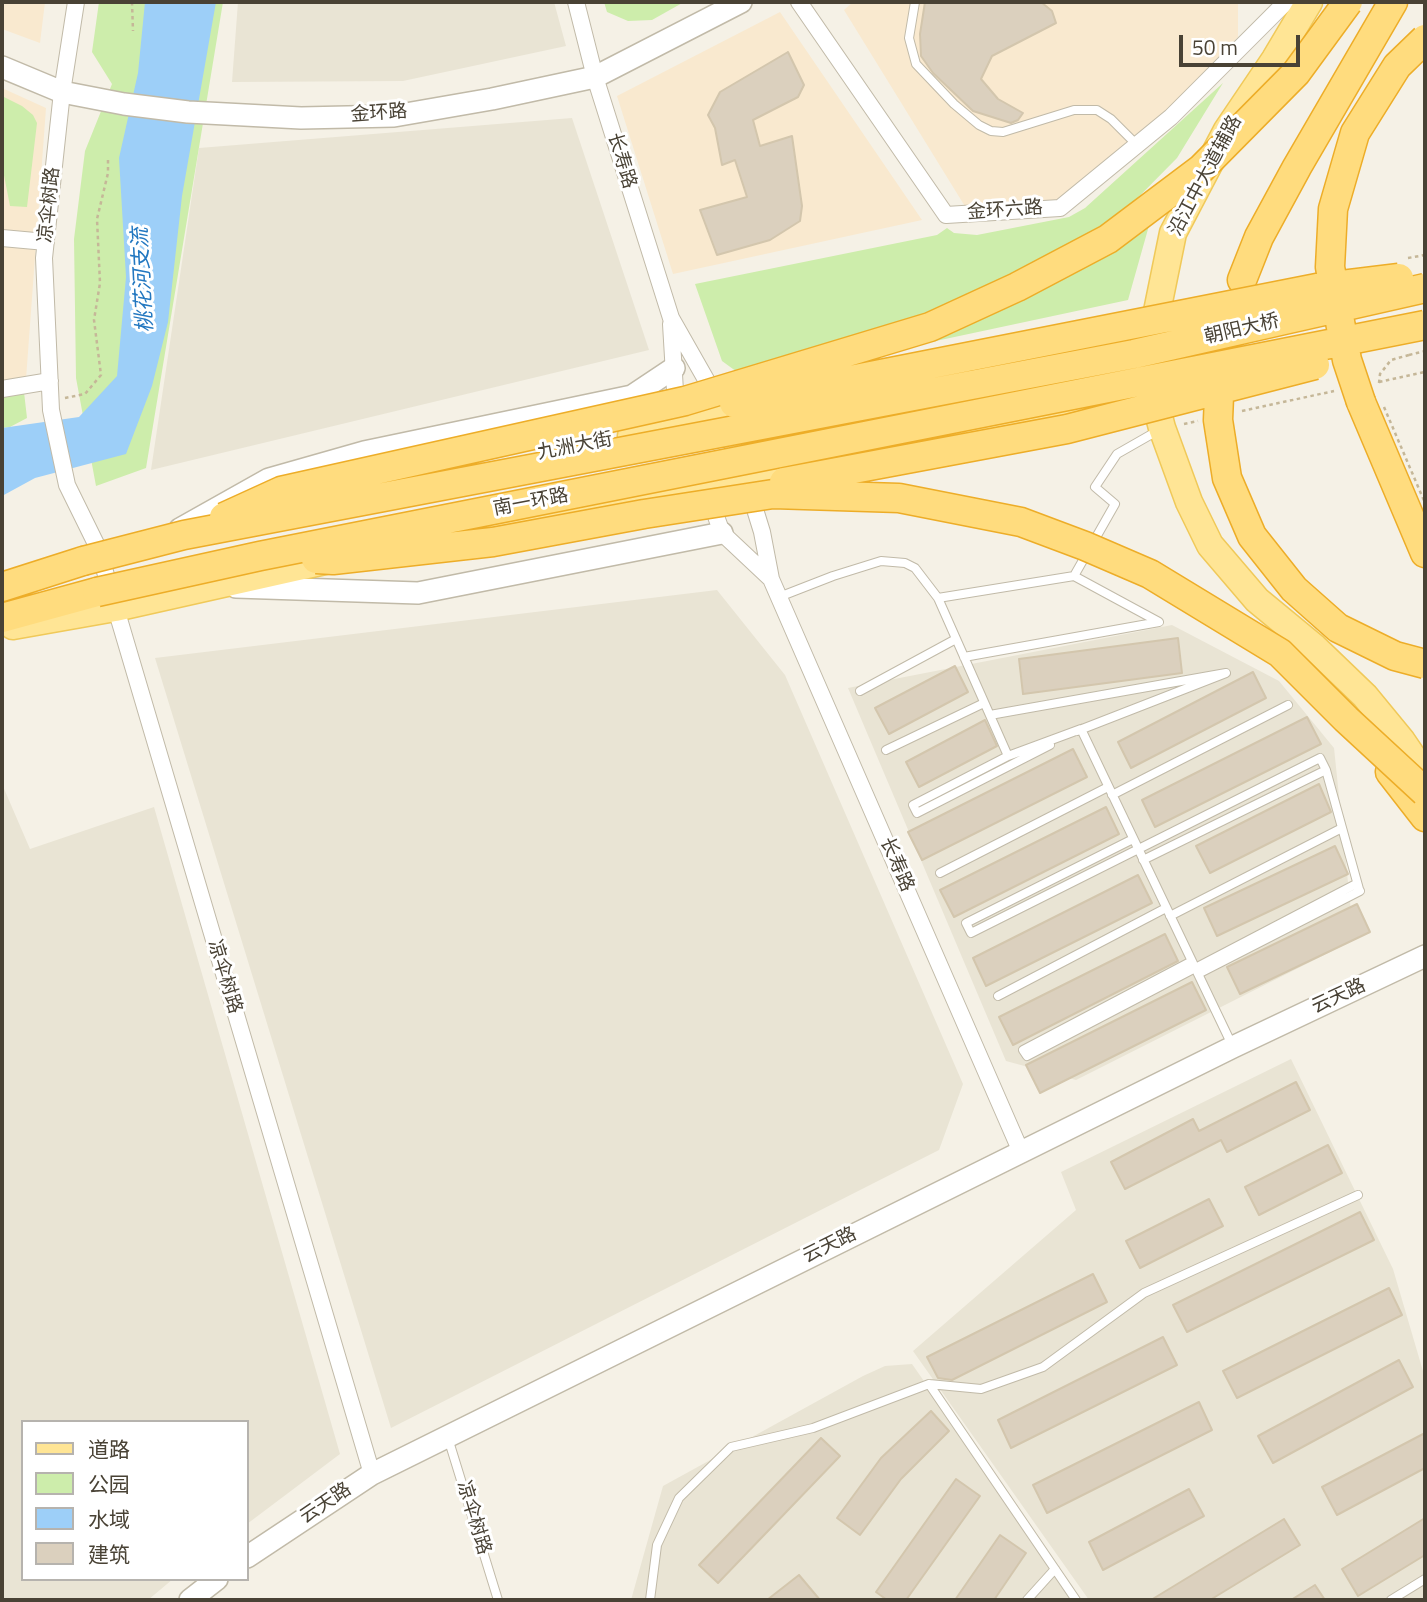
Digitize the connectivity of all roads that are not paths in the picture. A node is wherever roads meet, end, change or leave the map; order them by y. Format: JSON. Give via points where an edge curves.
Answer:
{"nodes":[{"id":1,"x":76,"y":2,"type":"edge"},
{"id":2,"x":576,"y":2,"type":"edge"},
{"id":3,"x":741,"y":2,"type":"edge"},
{"id":4,"x":799,"y":2,"type":"edge"},
{"id":5,"x":915,"y":2,"type":"edge"},
{"id":6,"x":1309,"y":2,"type":"edge"},
{"id":7,"x":1348,"y":2,"type":"edge"},
{"id":8,"x":1394,"y":2,"type":"edge"},
{"id":9,"x":1282,"y":3,"type":"edge"},
{"id":10,"x":1425,"y":39,"type":"edge"},
{"id":11,"x":2,"y":67,"type":"edge"},
{"id":12,"x":595,"y":77,"type":"junction"},
{"id":13,"x":62,"y":92,"type":"junction"},
{"id":14,"x":1137,"y":145,"type":"junction"},
{"id":15,"x":2,"y":237,"type":"edge"},
{"id":16,"x":46,"y":242,"type":"junction"},
{"id":17,"x":1425,"y":275,"type":"edge"},
{"id":18,"x":1425,"y":288,"type":"edge"},
{"id":19,"x":671,"y":318,"type":"junction"},
{"id":20,"x":1425,"y":325,"type":"edge"},
{"id":21,"x":1152,"y":336,"type":"junction"},
{"id":22,"x":1425,"y":337,"type":"edge"},
{"id":23,"x":674,"y":368,"type":"junction"},
{"id":24,"x":1059,"y":369,"type":"joint"},
{"id":25,"x":50,"y":381,"type":"junction"},
{"id":26,"x":2,"y":389,"type":"edge"},
{"id":27,"x":1153,"y":394,"type":"junction"},
{"id":28,"x":1063,"y":397,"type":"joint"},
{"id":29,"x":724,"y":418,"type":"junction"},
{"id":30,"x":685,"y":425,"type":"junction"},
{"id":31,"x":1161,"y":428,"type":"junction"},
{"id":32,"x":744,"y":478,"type":"junction"},
{"id":33,"x":706,"y":487,"type":"junction"},
{"id":34,"x":292,"y":504,"type":"junction"},
{"id":35,"x":182,"y":533,"type":"junction"},
{"id":36,"x":722,"y":534,"type":"junction"},
{"id":37,"x":412,"y":543,"type":"junction"},
{"id":38,"x":97,"y":548,"type":"junction"},
{"id":39,"x":1425,"y":553,"type":"edge"},
{"id":40,"x":260,"y":556,"type":"junction"},
{"id":41,"x":1074,"y":576,"type":"junction"},
{"id":42,"x":2,"y":577,"type":"edge"},
{"id":43,"x":772,"y":579,"type":"junction"},
{"id":44,"x":2,"y":587,"type":"edge"},
{"id":45,"x":206,"y":587,"type":"junction"},
{"id":46,"x":779,"y":597,"type":"junction"},
{"id":47,"x":937,"y":598,"type":"junction"},
{"id":48,"x":115,"y":608,"type":"junction"},
{"id":49,"x":2,"y":618,"type":"edge"},
{"id":50,"x":2,"y":628,"type":"edge"},
{"id":51,"x":956,"y":639,"type":"junction"},
{"id":52,"x":964,"y":657,"type":"junction"},
{"id":53,"x":1425,"y":664,"type":"edge"},
{"id":54,"x":860,"y":691,"type":"dead end"},
{"id":55,"x":984,"y":703,"type":"junction"},
{"id":56,"x":1288,"y":705,"type":"dead end"},
{"id":57,"x":990,"y":715,"type":"junction"},
{"id":58,"x":1346,"y":719,"type":"junction"},
{"id":59,"x":1080,"y":729,"type":"junction"},
{"id":60,"x":886,"y":750,"type":"dead end"},
{"id":61,"x":1008,"y":756,"type":"junction"},
{"id":62,"x":1326,"y":770,"type":"junction"},
{"id":63,"x":1425,"y":775,"type":"edge"},
{"id":64,"x":1110,"y":791,"type":"junction"},
{"id":65,"x":1425,"y":792,"type":"edge"},
{"id":66,"x":1425,"y":817,"type":"edge"},
{"id":67,"x":1342,"y":828,"type":"junction"},
{"id":68,"x":1133,"y":839,"type":"junction"},
{"id":69,"x":1138,"y":848,"type":"junction"},
{"id":70,"x":1143,"y":860,"type":"junction"},
{"id":71,"x":940,"y":873,"type":"dead end"},
{"id":72,"x":1168,"y":912,"type":"junction"},
{"id":73,"x":1425,"y":956,"type":"edge"},
{"id":74,"x":1195,"y":967,"type":"junction"},
{"id":75,"x":998,"y":996,"type":"dead end"},
{"id":76,"x":1233,"y":1047,"type":"junction"},
{"id":77,"x":1021,"y":1152,"type":"junction"},
{"id":78,"x":1358,"y":1195,"type":"dead end"},
{"id":79,"x":929,"y":1384,"type":"junction"},
{"id":80,"x":447,"y":1436,"type":"junction"},
{"id":81,"x":372,"y":1474,"type":"junction"},
{"id":82,"x":248,"y":1556,"type":"edge"},
{"id":83,"x":1055,"y":1569,"type":"junction"},
{"id":84,"x":1425,"y":1579,"type":"edge"},
{"id":85,"x":214,"y":1581,"type":"edge"},
{"id":86,"x":190,"y":1600,"type":"edge"},
{"id":87,"x":498,"y":1600,"type":"edge"},
{"id":88,"x":650,"y":1600,"type":"edge"},
{"id":89,"x":1027,"y":1600,"type":"edge"},
{"id":90,"x":1076,"y":1600,"type":"edge"},
{"id":91,"x":1391,"y":1600,"type":"edge"}],
"edges":[{"from":1,"to":13,"type":"street","name":"凉伞树路"},
{"from":2,"to":12,"type":"street","name":"长寿路"},
{"from":3,"to":12,"type":"street","name":"金环路"},
{"from":4,"to":14,"type":"street","name":"金环六路","via":[[946,215],[1060,208]]},
{"from":5,"to":14,"type":"lane","via":[[909,38],[916,64],[979,125],[1003,132],[1074,110],[1097,110]]},
{"from":6,"to":21,"type":"main road","name":"沿江中大道辅路","via":[[1227,130],[1173,233]]},
{"from":7,"to":35,"type":"highway","bridge":true,"via":[[1296,73],[1201,169],[1108,239],[930,327],[685,401],[281,491]]},
{"from":8,"to":53,"type":"highway","bridge":true,"via":[[1259,237],[1242,281],[1221,365],[1218,419],[1227,478],[1252,536],[1294,589],[1338,628],[1395,656]]},
{"from":9,"to":14,"type":"street","name":"金环六路","via":[[1171,117]]},
{"from":10,"to":39,"type":"highway","bridge":true,"via":[[1397,66],[1355,133],[1333,209],[1330,267],[1347,360],[1374,399]]},
{"from":11,"to":13,"type":"street","name":"金环路"},
{"from":12,"to":13,"type":"street","name":"金环路","via":[[394,116],[301,118],[188,112]]},
{"from":12,"to":19,"type":"street","name":"长寿路"},
{"from":13,"to":16,"type":"street","name":"凉伞树路"},
{"from":15,"to":16,"type":"street"},
{"from":16,"to":25,"type":"street","name":"凉伞树路"},
{"from":17,"to":34,"type":"highway","bridge":true,"via":[[1317,288],[421,464]]},
{"from":18,"to":24,"type":"highway","name":"朝阳大桥","bridge":true},
{"from":19,"to":23,"type":"street","name":"长寿路"},
{"from":19,"to":29,"type":"street","name":"长寿路"},
{"from":20,"to":28,"type":"highway","name":"朝阳大桥","bridge":true},
{"from":21,"to":27,"type":"main road","name":"沿江中大道辅路"},
{"from":21,"to":29,"type":"main road","name":"九洲大街"},
{"from":22,"to":37,"type":"highway","bridge":true,"via":[[1067,429],[496,536]]},
{"from":23,"to":30,"type":"street","name":"长寿路"},
{"from":23,"to":35,"type":"street","via":[[632,396],[364,452],[269,479]]},
{"from":24,"to":35,"type":"highway","name":"南一环路","bridge":true},
{"from":25,"to":26,"type":"street"},
{"from":25,"to":38,"type":"street","name":"凉伞树路","via":[[67,485]]},
{"from":27,"to":31,"type":"main road","name":"沿江中大道辅路"},
{"from":27,"to":32,"type":"main road"},
{"from":28,"to":40,"type":"highway","name":"南一环路","bridge":true},
{"from":29,"to":30,"type":"main road","name":"九洲大街"},
{"from":29,"to":32,"type":"street","name":"长寿路"},
{"from":30,"to":33,"type":"street","name":"长寿路"},
{"from":30,"to":34,"type":"main road","name":"九洲大街"},
{"from":31,"to":41,"type":"lane","via":[[1117,454],[1095,487],[1115,504]]},
{"from":31,"to":63,"type":"main road","name":"沿江中大道辅路","via":[[1210,545],[1256,600],[1365,696]]},
{"from":32,"to":33,"type":"main road"},
{"from":32,"to":43,"type":"street","name":"长寿路"},
{"from":33,"to":36,"type":"street","name":"长寿路"},
{"from":33,"to":37,"type":"main road"},
{"from":34,"to":35,"type":"main road","name":"九洲大街"},
{"from":35,"to":38,"type":"main road","name":"九洲大街"},
{"from":35,"to":44,"type":"highway","name":"南一环路","bridge":true},
{"from":36,"to":43,"type":"street","name":"长寿路"},
{"from":36,"to":45,"type":"street","via":[[418,593]]},
{"from":37,"to":45,"type":"main road"},
{"from":38,"to":42,"type":"main road","name":"九洲大街"},
{"from":38,"to":48,"type":"street","name":"凉伞树路"},
{"from":40,"to":49,"type":"highway","name":"南一环路","bridge":true},
{"from":40,"to":58,"type":"highway","bridge":true,"via":[[333,560],[493,542],[773,494],[899,498],[1021,522],[1150,574],[1280,653]]},
{"from":41,"to":47,"type":"lane"},
{"from":41,"to":52,"type":"lane","via":[[1159,622]]},
{"from":43,"to":46,"type":"street","name":"长寿路"},
{"from":45,"to":48,"type":"main road"},
{"from":46,"to":47,"type":"lane","via":[[881,561],[915,568]]},
{"from":46,"to":77,"type":"street","name":"长寿路"},
{"from":47,"to":51,"type":"lane"},
{"from":48,"to":50,"type":"main road"},
{"from":48,"to":81,"type":"street","name":"凉伞树路"},
{"from":51,"to":52,"type":"lane"},
{"from":51,"to":54,"type":"lane"},
{"from":52,"to":55,"type":"lane"},
{"from":55,"to":57,"type":"lane"},
{"from":55,"to":60,"type":"lane"},
{"from":56,"to":64,"type":"lane"},
{"from":57,"to":59,"type":"lane","via":[[1226,673]]},
{"from":57,"to":61,"type":"lane"},
{"from":58,"to":65,"type":"highway","bridge":true},
{"from":58,"to":66,"type":"highway","bridge":true},
{"from":59,"to":61,"type":"lane"},
{"from":59,"to":61,"type":"lane","via":[[917,813],[913,805]]},
{"from":59,"to":64,"type":"lane"},
{"from":62,"to":67,"type":"lane"},
{"from":62,"to":69,"type":"lane","via":[[1320,758]]},
{"from":62,"to":70,"type":"lane"},
{"from":64,"to":68,"type":"lane"},
{"from":64,"to":71,"type":"lane"},
{"from":67,"to":72,"type":"lane"},
{"from":67,"to":74,"type":"lane","via":[[1360,891]]},
{"from":68,"to":69,"type":"lane"},
{"from":68,"to":69,"type":"lane","via":[[966,923],[971,933]]},
{"from":69,"to":70,"type":"lane"},
{"from":70,"to":72,"type":"lane"},
{"from":72,"to":74,"type":"lane"},
{"from":72,"to":75,"type":"lane"},
{"from":73,"to":76,"type":"street","name":"云天路"},
{"from":74,"to":74,"type":"lane","via":[[1024,1049],[1027,1056]]},
{"from":74,"to":76,"type":"lane"},
{"from":76,"to":77,"type":"street","name":"云天路"},
{"from":77,"to":80,"type":"street","name":"云天路"},
{"from":78,"to":79,"type":"lane","via":[[1143,1293],[1043,1367],[981,1389]]},
{"from":79,"to":83,"type":"lane"},
{"from":79,"to":88,"type":"lane","via":[[813,1428],[731,1447],[679,1498],[657,1545]]},
{"from":80,"to":81,"type":"street","name":"云天路"},
{"from":80,"to":87,"type":"lane","name":"凉伞树路"},
{"from":81,"to":82,"type":"street","name":"云天路"},
{"from":83,"to":89,"type":"lane"},
{"from":83,"to":90,"type":"lane"},
{"from":84,"to":91,"type":"lane"},
{"from":85,"to":86,"type":"street"}]}
